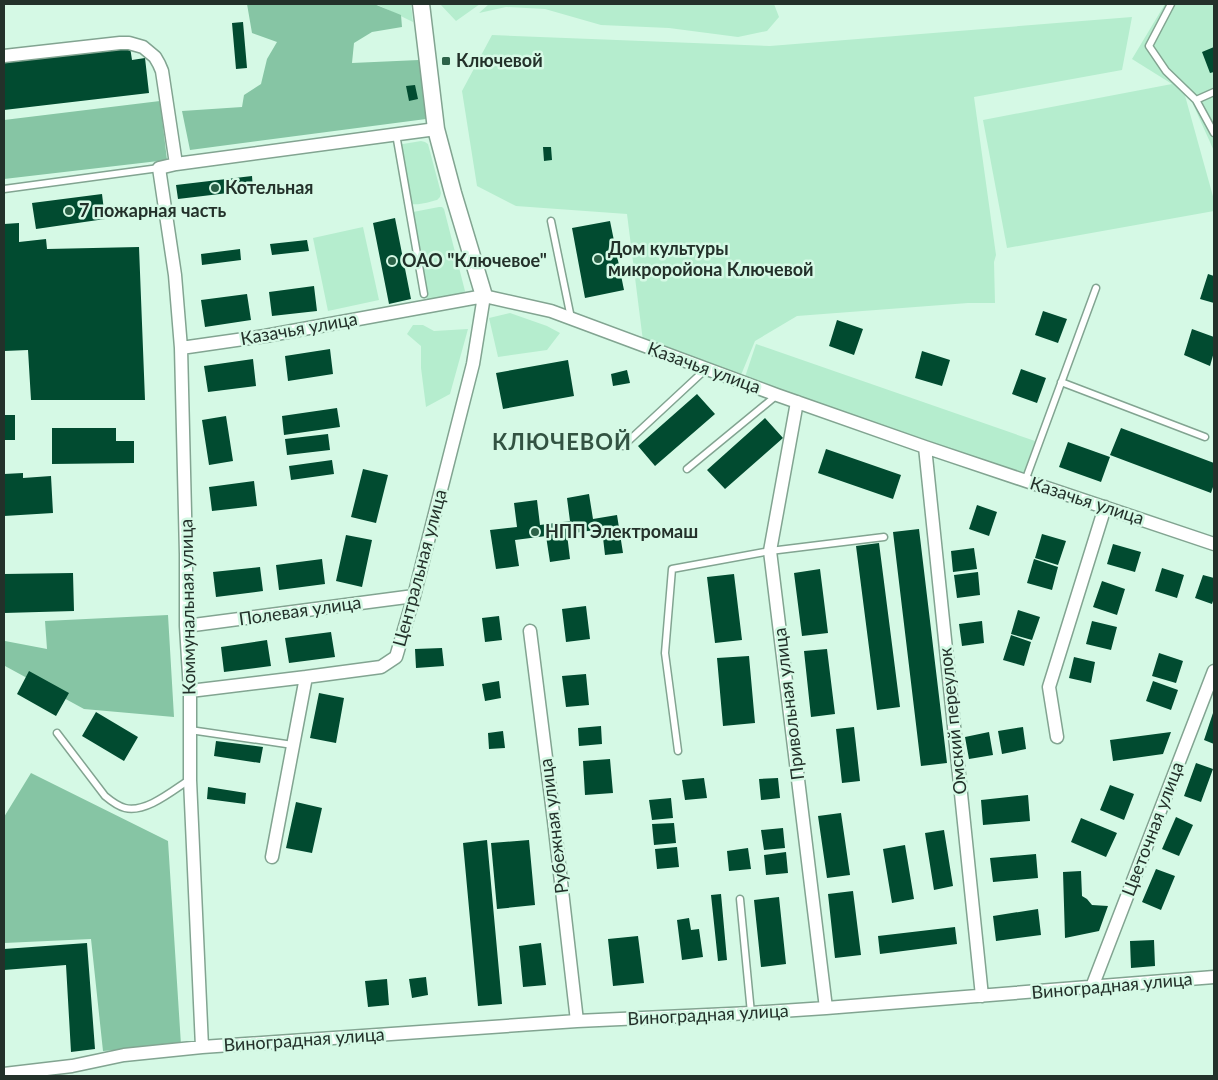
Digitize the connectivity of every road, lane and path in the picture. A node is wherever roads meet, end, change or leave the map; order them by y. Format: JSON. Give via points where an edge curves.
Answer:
{"nodes":[{"id":1,"x":421,"y":4,"type":"edge"},
{"id":2,"x":1171,"y":4,"type":"edge"},
{"id":3,"x":4,"y":56,"type":"edge"},
{"id":4,"x":1214,"y":92,"type":"edge"},
{"id":5,"x":1196,"y":100,"type":"junction"},
{"id":6,"x":436,"y":129,"type":"junction"},
{"id":7,"x":1214,"y":133,"type":"edge"},
{"id":8,"x":396,"y":134,"type":"junction"},
{"id":9,"x":176,"y":164,"type":"junction"},
{"id":10,"x":159,"y":168,"type":"junction"},
{"id":11,"x":4,"y":189,"type":"edge"},
{"id":12,"x":551,"y":221,"type":"dead end"},
{"id":13,"x":1096,"y":288,"type":"dead end"},
{"id":14,"x":424,"y":294,"type":"dead end"},
{"id":15,"x":484,"y":296,"type":"junction"},
{"id":16,"x":570,"y":318,"type":"junction"},
{"id":17,"x":181,"y":348,"type":"junction"},
{"id":18,"x":706,"y":369,"type":"junction"},
{"id":19,"x":1062,"y":382,"type":"junction"},
{"id":20,"x":777,"y":395,"type":"junction"},
{"id":21,"x":797,"y":402,"type":"junction"},
{"id":22,"x":1205,"y":437,"type":"dead end"},
{"id":23,"x":623,"y":446,"type":"dead end"},
{"id":24,"x":924,"y":447,"type":"junction"},
{"id":25,"x":687,"y":469,"type":"dead end"},
{"id":26,"x":1025,"y":481,"type":"junction"},
{"id":27,"x":1105,"y":507,"type":"junction"},
{"id":28,"x":884,"y":537,"type":"dead end"},
{"id":29,"x":1214,"y":544,"type":"edge"},
{"id":30,"x":770,"y":551,"type":"junction"},
{"id":31,"x":414,"y":596,"type":"junction"},
{"id":32,"x":186,"y":626,"type":"junction"},
{"id":33,"x":530,"y":631,"type":"dead end"},
{"id":34,"x":1214,"y":671,"type":"edge"},
{"id":35,"x":306,"y":677,"type":"junction"},
{"id":36,"x":190,"y":691,"type":"junction"},
{"id":37,"x":190,"y":730,"type":"junction"},
{"id":38,"x":57,"y":733,"type":"dead end"},
{"id":39,"x":1057,"y":737,"type":"dead end"},
{"id":40,"x":293,"y":745,"type":"junction"},
{"id":41,"x":678,"y":751,"type":"dead end"},
{"id":42,"x":190,"y":780,"type":"junction"},
{"id":43,"x":272,"y":857,"type":"dead end"},
{"id":44,"x":740,"y":899,"type":"dead end"},
{"id":45,"x":1214,"y":977,"type":"edge"},
{"id":46,"x":1092,"y":987,"type":"junction"},
{"id":47,"x":982,"y":996,"type":"junction"},
{"id":48,"x":826,"y":1008,"type":"junction"},
{"id":49,"x":752,"y":1013,"type":"junction"},
{"id":50,"x":577,"y":1021,"type":"junction"},
{"id":51,"x":202,"y":1046,"type":"junction"},
{"id":52,"x":4,"y":1074,"type":"edge"}],
"edges":[{"from":1,"to":6,"type":"street"},
{"from":2,"to":5,"type":"lane","via":[[1149,46],[1166,71]]},
{"from":3,"to":9,"type":"street","via":[[120,43],[143,46],[162,71]]},
{"from":4,"to":5,"type":"lane"},
{"from":5,"to":7,"type":"lane"},
{"from":6,"to":8,"type":"street"},
{"from":6,"to":15,"type":"street"},
{"from":8,"to":9,"type":"street"},
{"from":8,"to":14,"type":"lane"},
{"from":9,"to":10,"type":"street"},
{"from":10,"to":11,"type":"lane"},
{"from":10,"to":17,"type":"street","name":"Коммунальная улица","via":[[175,275]]},
{"from":12,"to":16,"type":"lane"},
{"from":13,"to":19,"type":"lane"},
{"from":15,"to":16,"type":"street","name":"Казачья улица"},
{"from":15,"to":17,"type":"street","name":"Казачья улица"},
{"from":15,"to":31,"type":"street","name":"Центральная улица","via":[[474,364]]},
{"from":16,"to":18,"type":"street","name":"Казачья улица"},
{"from":17,"to":32,"type":"street","name":"Коммунальная улица"},
{"from":18,"to":20,"type":"street","name":"Казачья улица"},
{"from":18,"to":23,"type":"lane"},
{"from":19,"to":22,"type":"lane"},
{"from":19,"to":26,"type":"lane"},
{"from":20,"to":21,"type":"street","name":"Казачья улица"},
{"from":20,"to":25,"type":"lane"},
{"from":21,"to":24,"type":"street","name":"Казачья улица"},
{"from":21,"to":30,"type":"street","name":"Привольная улица"},
{"from":24,"to":26,"type":"street","name":"Казачья улица"},
{"from":24,"to":47,"type":"street","name":"Омский переулок"},
{"from":26,"to":27,"type":"street","name":"Казачья улица"},
{"from":27,"to":29,"type":"street","name":"Казачья улица"},
{"from":27,"to":39,"type":"street","via":[[1048,687]]},
{"from":28,"to":30,"type":"lane"},
{"from":30,"to":41,"type":"lane","via":[[672,569],[665,653]]},
{"from":30,"to":48,"type":"street","name":"Привольная улица"},
{"from":31,"to":32,"type":"street","name":"Полевая улица"},
{"from":31,"to":35,"type":"street","name":"Центральная улица","via":[[396,657],[381,667]]},
{"from":32,"to":36,"type":"street","name":"Коммунальная улица"},
{"from":33,"to":50,"type":"street","name":"Рубежная улица"},
{"from":34,"to":46,"type":"street","name":"Цветочная улица"},
{"from":35,"to":36,"type":"street","name":"Центральная улица"},
{"from":35,"to":40,"type":"street"},
{"from":36,"to":37,"type":"street","name":"Коммунальная улица"},
{"from":37,"to":40,"type":"lane"},
{"from":37,"to":42,"type":"street","name":"Коммунальная улица"},
{"from":38,"to":42,"type":"lane","via":[[114,804],[137,809]]},
{"from":40,"to":43,"type":"street"},
{"from":42,"to":51,"type":"street","name":"Коммунальная улица"},
{"from":44,"to":49,"type":"lane"},
{"from":45,"to":46,"type":"street","name":"Виноградная улица"},
{"from":46,"to":47,"type":"street","name":"Виноградная улица"},
{"from":47,"to":48,"type":"street","name":"Виноградная улица"},
{"from":48,"to":49,"type":"street","name":"Виноградная улица"},
{"from":49,"to":50,"type":"street","name":"Виноградная улица"},
{"from":50,"to":51,"type":"street","name":"Виноградная улица"},
{"from":51,"to":52,"type":"street","name":"Виноградная улица"}]}
